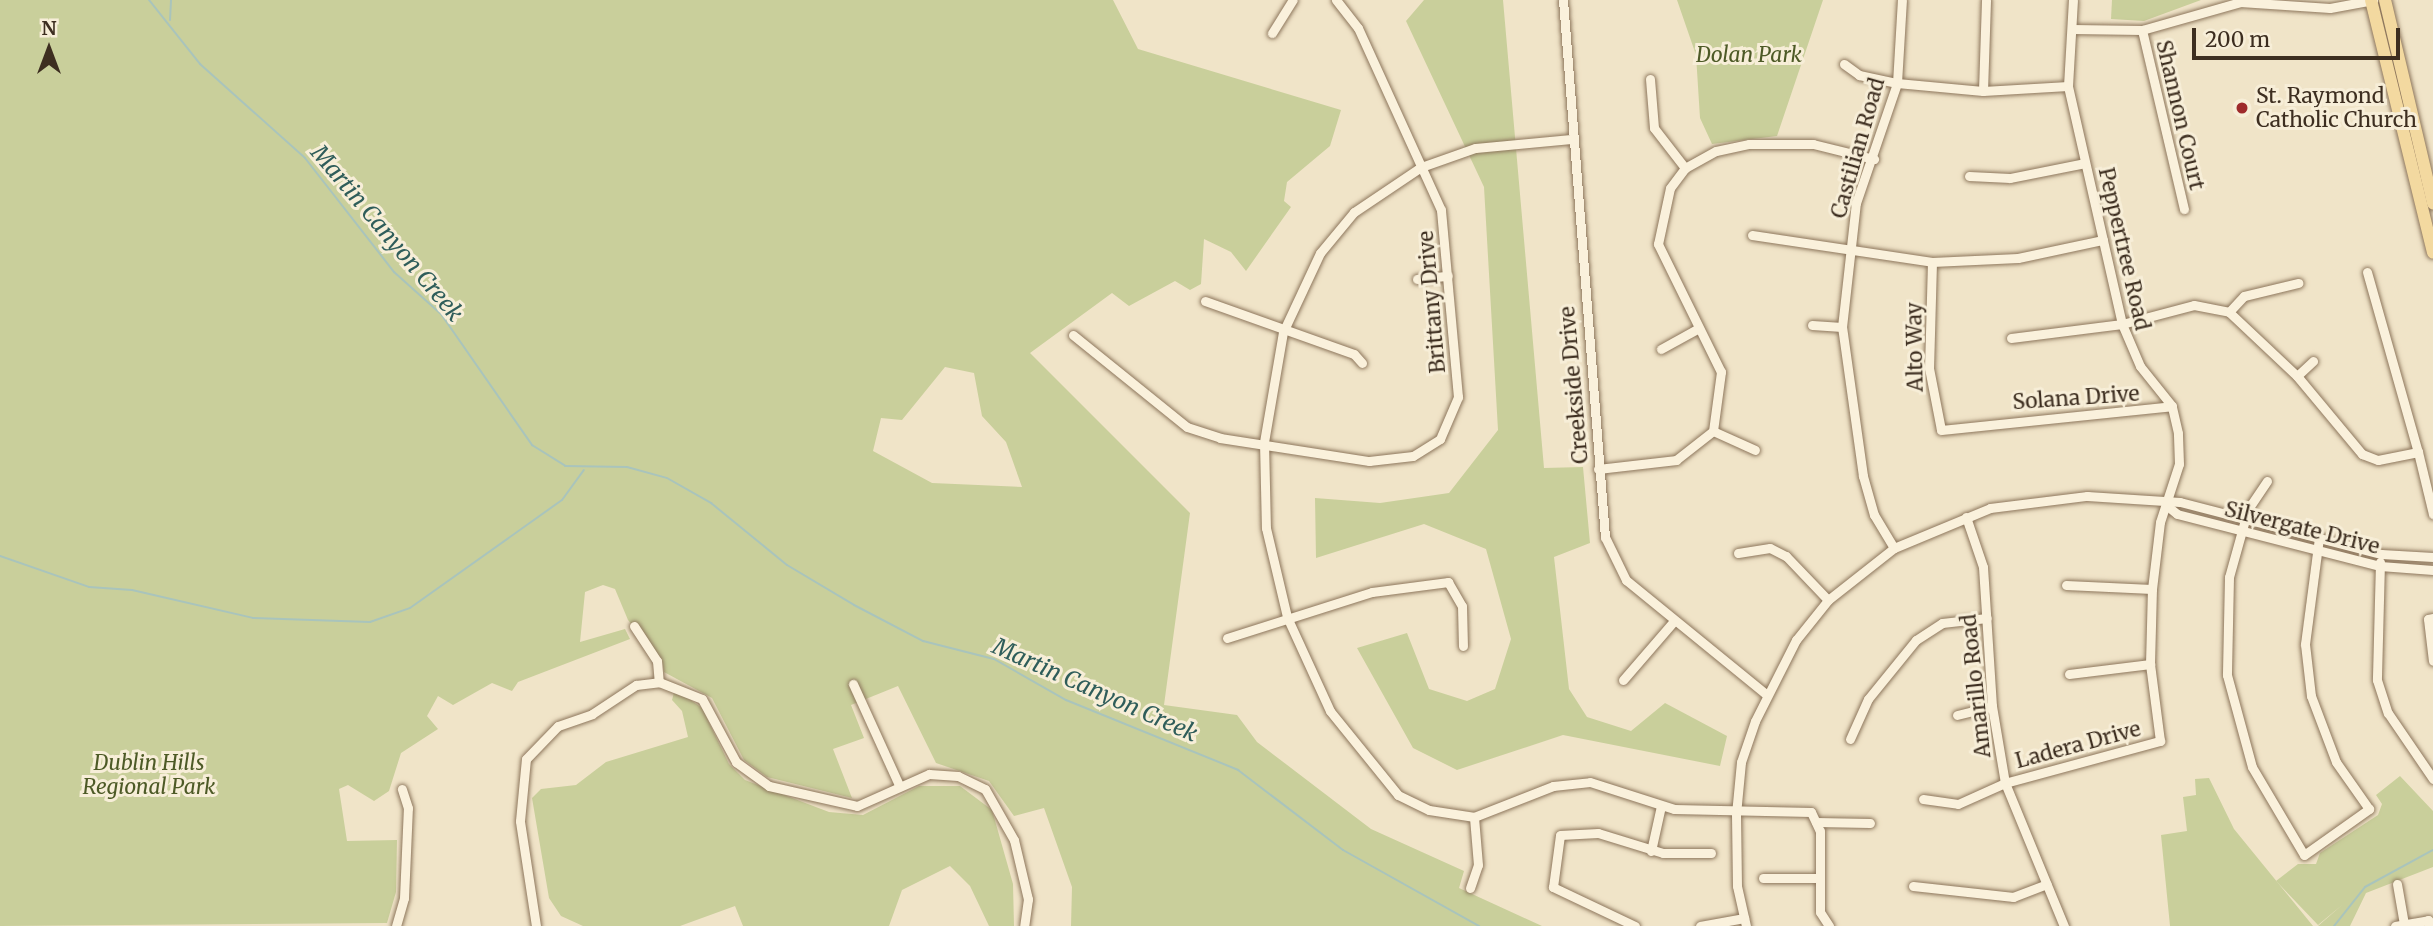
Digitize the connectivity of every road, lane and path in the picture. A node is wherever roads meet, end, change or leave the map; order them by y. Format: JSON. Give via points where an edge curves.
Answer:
{"nodes":[{"id":1,"x":1293,"y":0,"type":"edge"},
{"id":2,"x":1336,"y":0,"type":"edge"},
{"id":3,"x":1563,"y":0,"type":"edge"},
{"id":4,"x":1902,"y":0,"type":"edge"},
{"id":5,"x":1986,"y":0,"type":"edge"},
{"id":6,"x":2073,"y":0,"type":"edge"},
{"id":7,"x":2372,"y":0,"type":"edge"},
{"id":8,"x":2385,"y":0,"type":"edge"},
{"id":9,"x":2072,"y":29,"type":"junction"},
{"id":10,"x":2142,"y":30,"type":"junction"},
{"id":11,"x":1272,"y":33,"type":"dead end"},
{"id":12,"x":1844,"y":64,"type":"dead end"},
{"id":13,"x":1650,"y":79,"type":"dead end"},
{"id":14,"x":1898,"y":83,"type":"junction"},
{"id":15,"x":2068,"y":86,"type":"junction"},
{"id":16,"x":1983,"y":91,"type":"junction"},
{"id":17,"x":1571,"y":139,"type":"junction"},
{"id":18,"x":1874,"y":159,"type":"junction"},
{"id":19,"x":2085,"y":163,"type":"junction"},
{"id":20,"x":1421,"y":167,"type":"junction"},
{"id":21,"x":1685,"y":168,"type":"junction"},
{"id":22,"x":1969,"y":176,"type":"dead end"},
{"id":23,"x":2433,"y":203,"type":"edge"},
{"id":24,"x":2184,"y":209,"type":"dead end"},
{"id":25,"x":1752,"y":235,"type":"dead end"},
{"id":26,"x":2103,"y":240,"type":"junction"},
{"id":27,"x":1850,"y":249,"type":"junction"},
{"id":28,"x":2433,"y":253,"type":"edge"},
{"id":29,"x":1932,"y":262,"type":"junction"},
{"id":30,"x":2367,"y":272,"type":"dead end"},
{"id":31,"x":1448,"y":276,"type":"junction"},
{"id":32,"x":1417,"y":279,"type":"dead end"},
{"id":33,"x":2298,"y":283,"type":"dead end"},
{"id":34,"x":1205,"y":301,"type":"dead end"},
{"id":35,"x":2229,"y":312,"type":"junction"},
{"id":36,"x":2122,"y":324,"type":"junction"},
{"id":37,"x":1812,"y":325,"type":"dead end"},
{"id":38,"x":1842,"y":327,"type":"junction"},
{"id":39,"x":1699,"y":328,"type":"junction"},
{"id":40,"x":1283,"y":332,"type":"junction"},
{"id":41,"x":1073,"y":335,"type":"dead end"},
{"id":42,"x":2011,"y":338,"type":"dead end"},
{"id":43,"x":1661,"y":349,"type":"dead end"},
{"id":44,"x":2313,"y":360,"type":"dead end"},
{"id":45,"x":1362,"y":363,"type":"dead end"},
{"id":46,"x":2297,"y":376,"type":"junction"},
{"id":47,"x":2172,"y":406,"type":"junction"},
{"id":48,"x":1713,"y":431,"type":"junction"},
{"id":49,"x":1939,"y":434,"type":"joint"},
{"id":50,"x":1264,"y":442,"type":"junction"},
{"id":51,"x":1755,"y":450,"type":"dead end"},
{"id":52,"x":2418,"y":452,"type":"junction"},
{"id":53,"x":1598,"y":469,"type":"junction"},
{"id":54,"x":2267,"y":481,"type":"dead end"},
{"id":55,"x":2166,"y":505,"type":"junction"},
{"id":56,"x":2433,"y":514,"type":"edge"},
{"id":57,"x":1966,"y":517,"type":"junction"},
{"id":58,"x":2245,"y":519,"type":"junction"},
{"id":59,"x":2241,"y":531,"type":"junction"},
{"id":60,"x":2319,"y":538,"type":"junction"},
{"id":61,"x":1894,"y":548,"type":"junction"},
{"id":62,"x":2316,"y":551,"type":"junction"},
{"id":63,"x":1738,"y":553,"type":"dead end"},
{"id":64,"x":2381,"y":554,"type":"junction"},
{"id":65,"x":2433,"y":557,"type":"edge"},
{"id":66,"x":2379,"y":566,"type":"junction"},
{"id":67,"x":2433,"y":570,"type":"edge"},
{"id":68,"x":2066,"y":585,"type":"dead end"},
{"id":69,"x":2152,"y":589,"type":"junction"},
{"id":70,"x":1828,"y":600,"type":"junction"},
{"id":71,"x":1287,"y":617,"type":"junction"},
{"id":72,"x":1987,"y":618,"type":"junction"},
{"id":73,"x":2433,"y":618,"type":"edge"},
{"id":74,"x":1673,"y":622,"type":"junction"},
{"id":75,"x":634,"y":626,"type":"dead end"},
{"id":76,"x":1227,"y":638,"type":"dead end"},
{"id":77,"x":1463,"y":646,"type":"dead end"},
{"id":78,"x":2433,"y":661,"type":"edge"},
{"id":79,"x":2150,"y":664,"type":"junction"},
{"id":80,"x":2069,"y":674,"type":"dead end"},
{"id":81,"x":1623,"y":680,"type":"dead end"},
{"id":82,"x":659,"y":682,"type":"junction"},
{"id":83,"x":853,"y":684,"type":"dead end"},
{"id":84,"x":1767,"y":695,"type":"junction"},
{"id":85,"x":1992,"y":706,"type":"junction"},
{"id":86,"x":1956,"y":715,"type":"dead end"},
{"id":87,"x":1850,"y":739,"type":"dead end"},
{"id":88,"x":2433,"y":779,"type":"edge"},
{"id":89,"x":2005,"y":783,"type":"junction"},
{"id":90,"x":900,"y":785,"type":"junction"},
{"id":91,"x":402,"y":789,"type":"dead end"},
{"id":92,"x":1923,"y":799,"type":"dead end"},
{"id":93,"x":1661,"y":806,"type":"junction"},
{"id":94,"x":1736,"y":814,"type":"junction"},
{"id":95,"x":1474,"y":817,"type":"junction"},
{"id":96,"x":1816,"y":822,"type":"junction"},
{"id":97,"x":1870,"y":823,"type":"dead end"},
{"id":98,"x":1651,"y":851,"type":"junction"},
{"id":99,"x":1711,"y":853,"type":"dead end"},
{"id":100,"x":1763,"y":878,"type":"dead end"},
{"id":101,"x":1820,"y":878,"type":"junction"},
{"id":102,"x":2047,"y":884,"type":"junction"},
{"id":103,"x":2398,"y":884,"type":"dead end"},
{"id":104,"x":1913,"y":886,"type":"dead end"},
{"id":105,"x":1470,"y":888,"type":"dead end"},
{"id":106,"x":1745,"y":922,"type":"edge"},
{"id":107,"x":2399,"y":925,"type":"edge"},
{"id":108,"x":396,"y":926,"type":"edge"},
{"id":109,"x":536,"y":926,"type":"edge"},
{"id":110,"x":1024,"y":926,"type":"edge"},
{"id":111,"x":1634,"y":926,"type":"edge"},
{"id":112,"x":1700,"y":926,"type":"edge"},
{"id":113,"x":1829,"y":926,"type":"edge"},
{"id":114,"x":2064,"y":926,"type":"edge"},
{"id":115,"x":2429,"y":926,"type":"edge"}],
"edges":[{"from":1,"to":11,"type":"street"},
{"from":2,"to":20,"type":"street","name":"Brittany Drive","via":[[1358,28]]},
{"from":3,"to":17,"type":"street","name":"Creekside Drive"},
{"from":4,"to":14,"type":"street","name":"Castilian Road"},
{"from":5,"to":16,"type":"street"},
{"from":6,"to":9,"type":"street","name":"Peppertree Road"},
{"from":7,"to":10,"type":"street","via":[[2330,8],[2231,3]]},
{"from":7,"to":28,"type":"main road"},
{"from":8,"to":23,"type":"main road"},
{"from":9,"to":10,"type":"street"},
{"from":9,"to":15,"type":"street","name":"Peppertree Road"},
{"from":10,"to":24,"type":"street","name":"Shannon Court"},
{"from":12,"to":14,"type":"street","via":[[1860,75]]},
{"from":13,"to":21,"type":"street","via":[[1654,128]]},
{"from":14,"to":16,"type":"street"},
{"from":14,"to":18,"type":"street","name":"Castilian Road"},
{"from":15,"to":16,"type":"street"},
{"from":15,"to":19,"type":"street","name":"Peppertree Road"},
{"from":17,"to":20,"type":"street","via":[[1475,148]]},
{"from":17,"to":53,"type":"street","name":"Creekside Drive"},
{"from":18,"to":21,"type":"street","via":[[1813,145],[1749,145],[1716,151]]},
{"from":18,"to":27,"type":"street","name":"Castilian Road","via":[[1856,203]]},
{"from":19,"to":22,"type":"street","via":[[2010,178]]},
{"from":19,"to":26,"type":"street","name":"Peppertree Road"},
{"from":20,"to":31,"type":"street","name":"Brittany Drive","via":[[1441,210]]},
{"from":20,"to":40,"type":"street","via":[[1375,194],[1336,231],[1306,277]]},
{"from":21,"to":39,"type":"street","via":[[1670,188],[1658,244]]},
{"from":25,"to":27,"type":"street"},
{"from":26,"to":29,"type":"street","via":[[2018,258]]},
{"from":26,"to":36,"type":"street","name":"Peppertree Road"},
{"from":27,"to":29,"type":"street"},
{"from":27,"to":38,"type":"street","name":"Castilian Road"},
{"from":29,"to":49,"type":"street","name":"Alto Way","via":[[1929,368]]},
{"from":30,"to":52,"type":"street"},
{"from":31,"to":32,"type":"street"},
{"from":31,"to":50,"type":"street","name":"Brittany Drive","via":[[1458,397],[1440,439],[1413,456],[1369,461]]},
{"from":33,"to":35,"type":"street","via":[[2244,296]]},
{"from":34,"to":40,"type":"street"},
{"from":35,"to":36,"type":"street","via":[[2194,306]]},
{"from":35,"to":46,"type":"street"},
{"from":36,"to":42,"type":"street"},
{"from":36,"to":47,"type":"street","name":"Peppertree Road","via":[[2140,366]]},
{"from":37,"to":38,"type":"street"},
{"from":38,"to":61,"type":"street","name":"Castilian Road","via":[[1863,476],[1874,515]]},
{"from":39,"to":43,"type":"street"},
{"from":39,"to":48,"type":"street","via":[[1721,372]]},
{"from":40,"to":45,"type":"street","via":[[1354,354]]},
{"from":40,"to":50,"type":"street"},
{"from":41,"to":50,"type":"street","name":"Brittany Drive","via":[[1187,427],[1220,438]]},
{"from":44,"to":46,"type":"street"},
{"from":46,"to":52,"type":"street","via":[[2362,454],[2378,460]]},
{"from":47,"to":49,"type":"street","name":"Solana Drive"},
{"from":47,"to":55,"type":"street","via":[[2179,464]]},
{"from":48,"to":51,"type":"street"},
{"from":48,"to":53,"type":"street","via":[[1676,460]]},
{"from":50,"to":71,"type":"street","via":[[1266,528]]},
{"from":52,"to":56,"type":"street"},
{"from":53,"to":74,"type":"street","name":"Creekside Drive","via":[[1605,537],[1626,580]]},
{"from":54,"to":58,"type":"street"},
{"from":55,"to":57,"type":"street","name":"Silvergate Drive","via":[[2064,496]]},
{"from":55,"to":58,"type":"street","name":"Silvergate Drive","via":[[2180,502]]},
{"from":55,"to":59,"type":"street","name":"Silvergate Drive","via":[[2177,514]]},
{"from":55,"to":69,"type":"street"},
{"from":57,"to":61,"type":"street","name":"Silvergate Drive"},
{"from":57,"to":72,"type":"street","name":"Amarillo Road","via":[[1983,567]]},
{"from":58,"to":59,"type":"street"},
{"from":58,"to":60,"type":"street","name":"Silvergate Drive"},
{"from":59,"to":62,"type":"street","name":"Silvergate Drive"},
{"from":59,"to":62,"type":"street","via":[[2226,596],[2232,705],[2252,767],[2304,855],[2370,808],[2336,762],[2311,696],[2305,644]]},
{"from":60,"to":62,"type":"street"},
{"from":60,"to":64,"type":"street","name":"Silvergate Drive"},
{"from":61,"to":70,"type":"street","name":"Silvergate Drive"},
{"from":62,"to":66,"type":"street","name":"Silvergate Drive"},
{"from":63,"to":70,"type":"street","via":[[1770,548],[1786,556]]},
{"from":64,"to":65,"type":"street","name":"Silvergate Drive"},
{"from":64,"to":66,"type":"street"},
{"from":66,"to":67,"type":"street","name":"Silvergate Drive"},
{"from":66,"to":88,"type":"street","via":[[2377,680],[2388,713]]},
{"from":68,"to":69,"type":"street"},
{"from":69,"to":79,"type":"street"},
{"from":70,"to":84,"type":"street","name":"Silvergate Drive","via":[[1796,640]]},
{"from":71,"to":76,"type":"street"},
{"from":71,"to":77,"type":"street","via":[[1372,592],[1448,582],[1462,606]]},
{"from":71,"to":95,"type":"street","via":[[1330,711],[1382,781],[1429,810]]},
{"from":72,"to":85,"type":"street","name":"Amarillo Road"},
{"from":72,"to":87,"type":"street","via":[[1942,623],[1916,640],[1868,698]]},
{"from":73,"to":78,"type":"street","via":[[2428,619]]},
{"from":74,"to":81,"type":"street"},
{"from":74,"to":84,"type":"street","name":"Creekside Drive"},
{"from":75,"to":82,"type":"street","via":[[657,661]]},
{"from":79,"to":80,"type":"street"},
{"from":79,"to":89,"type":"street","name":"Ladera Drive","via":[[2160,741]]},
{"from":82,"to":90,"type":"street","via":[[702,699],[736,762],[759,782],[857,806]]},
{"from":82,"to":109,"type":"street","via":[[636,685],[593,714],[558,726],[526,759],[520,821]]},
{"from":83,"to":90,"type":"street"},
{"from":84,"to":94,"type":"street","name":"Silvergate Drive","via":[[1741,762]]},
{"from":85,"to":86,"type":"street"},
{"from":85,"to":89,"type":"street","name":"Amarillo Road"},
{"from":89,"to":92,"type":"street","name":"Ladera Drive","via":[[1958,804]]},
{"from":89,"to":102,"type":"street","name":"Amarillo Road"},
{"from":90,"to":110,"type":"street","via":[[949,774],[976,783],[995,800],[1014,840],[1028,899]]},
{"from":91,"to":108,"type":"street","via":[[408,808],[404,898]]},
{"from":93,"to":94,"type":"street"},
{"from":93,"to":95,"type":"street","via":[[1611,785],[1571,783]]},
{"from":93,"to":98,"type":"street"},
{"from":94,"to":96,"type":"street","via":[[1773,807],[1811,812]]},
{"from":94,"to":106,"type":"street","name":"Silvergate Drive"},
{"from":95,"to":105,"type":"street","via":[[1478,865]]},
{"from":96,"to":97,"type":"street"},
{"from":96,"to":101,"type":"street"},
{"from":98,"to":99,"type":"street"},
{"from":98,"to":111,"type":"street","via":[[1598,833],[1564,832],[1554,862],[1553,887]]},
{"from":100,"to":101,"type":"street"},
{"from":101,"to":113,"type":"street","via":[[1820,912]]},
{"from":102,"to":104,"type":"street","via":[[2013,897]]},
{"from":102,"to":114,"type":"street","name":"Amarillo Road"},
{"from":103,"to":107,"type":"street"},
{"from":106,"to":112,"type":"street"},
{"from":107,"to":115,"type":"street","via":[[2428,920]]}]}
